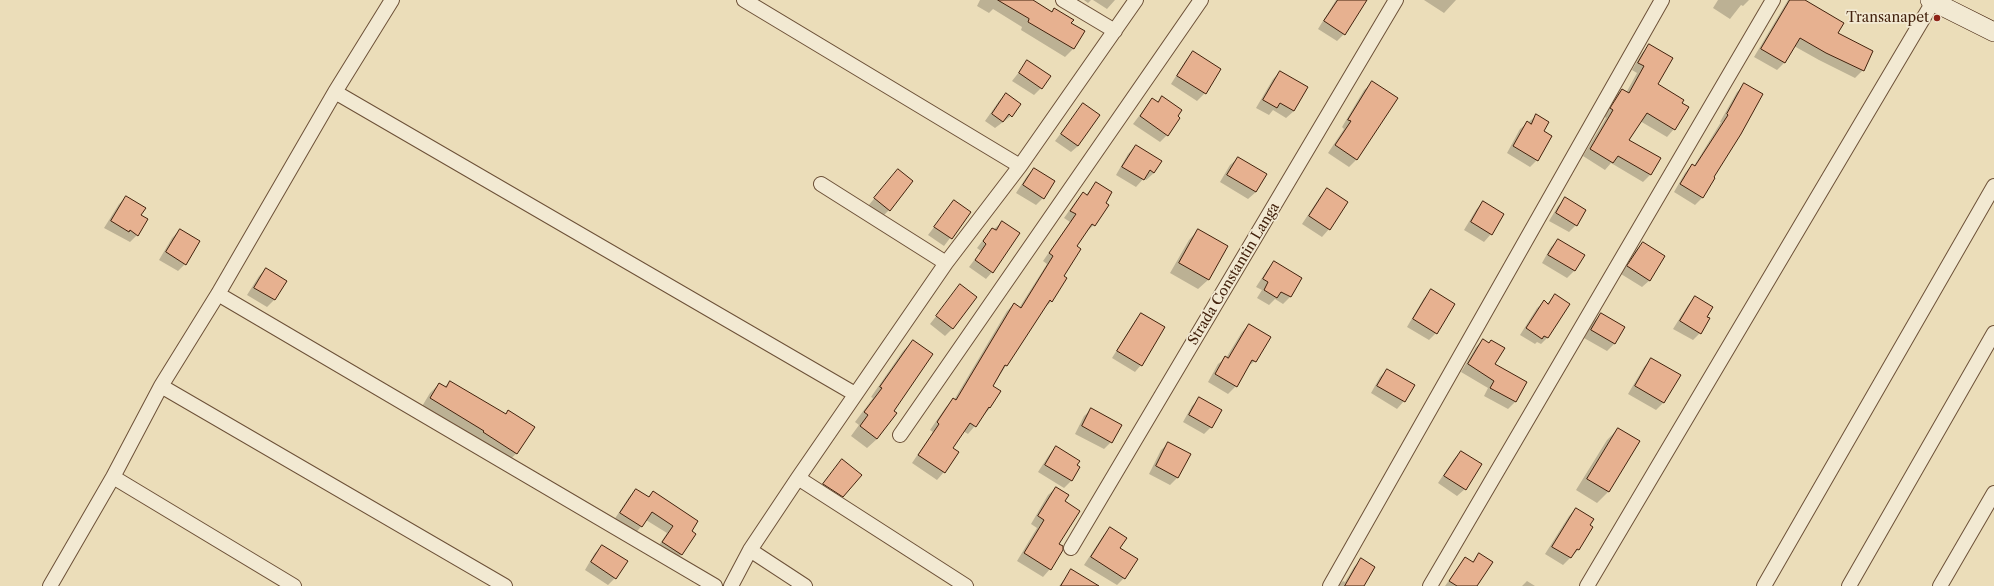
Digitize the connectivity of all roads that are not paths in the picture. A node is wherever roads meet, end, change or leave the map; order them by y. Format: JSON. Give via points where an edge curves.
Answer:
{"nodes":[{"id":1,"x":392,"y":0,"type":"edge"},
{"id":2,"x":744,"y":0,"type":"edge"},
{"id":3,"x":1063,"y":0,"type":"edge"},
{"id":4,"x":1136,"y":0,"type":"edge"},
{"id":5,"x":1201,"y":0,"type":"edge"},
{"id":6,"x":1396,"y":0,"type":"edge"},
{"id":7,"x":1662,"y":0,"type":"edge"},
{"id":8,"x":1773,"y":0,"type":"edge"},
{"id":9,"x":1931,"y":1,"type":"edge"},
{"id":10,"x":1115,"y":31,"type":"junction"},
{"id":11,"x":1994,"y":32,"type":"edge"},
{"id":12,"x":335,"y":92,"type":"junction"},
{"id":13,"x":1020,"y":166,"type":"junction"},
{"id":14,"x":820,"y":184,"type":"dead end"},
{"id":15,"x":1994,"y":186,"type":"edge"},
{"id":16,"x":946,"y":262,"type":"junction"},
{"id":17,"x":218,"y":294,"type":"junction"},
{"id":18,"x":1994,"y":332,"type":"edge"},
{"id":19,"x":161,"y":386,"type":"junction"},
{"id":20,"x":855,"y":394,"type":"junction"},
{"id":21,"x":900,"y":434,"type":"dead end"},
{"id":22,"x":113,"y":477,"type":"junction"},
{"id":23,"x":798,"y":478,"type":"junction"},
{"id":24,"x":1994,"y":493,"type":"edge"},
{"id":25,"x":1071,"y":548,"type":"dead end"},
{"id":26,"x":750,"y":550,"type":"junction"},
{"id":27,"x":50,"y":586,"type":"edge"},
{"id":28,"x":294,"y":586,"type":"edge"},
{"id":29,"x":505,"y":586,"type":"edge"},
{"id":30,"x":715,"y":586,"type":"edge"},
{"id":31,"x":731,"y":586,"type":"edge"},
{"id":32,"x":806,"y":586,"type":"edge"},
{"id":33,"x":966,"y":586,"type":"edge"},
{"id":34,"x":1330,"y":586,"type":"edge"},
{"id":35,"x":1430,"y":586,"type":"edge"},
{"id":36,"x":1587,"y":586,"type":"edge"},
{"id":37,"x":1764,"y":586,"type":"edge"},
{"id":38,"x":1849,"y":586,"type":"edge"},
{"id":39,"x":1940,"y":586,"type":"edge"}],
"edges":[{"from":1,"to":12,"type":"street"},
{"from":2,"to":13,"type":"street"},
{"from":3,"to":10,"type":"street"},
{"from":4,"to":10,"type":"street"},
{"from":5,"to":21,"type":"street"},
{"from":6,"to":25,"type":"street","name":"Strada Constantin Langa"},
{"from":7,"to":34,"type":"street"},
{"from":8,"to":35,"type":"street"},
{"from":9,"to":11,"type":"main road"},
{"from":9,"to":36,"type":"street"},
{"from":10,"to":13,"type":"street"},
{"from":12,"to":17,"type":"street"},
{"from":12,"to":20,"type":"street"},
{"from":13,"to":16,"type":"street"},
{"from":14,"to":16,"type":"street"},
{"from":15,"to":37,"type":"street"},
{"from":16,"to":20,"type":"street"},
{"from":17,"to":19,"type":"street"},
{"from":17,"to":30,"type":"street"},
{"from":18,"to":38,"type":"street"},
{"from":19,"to":22,"type":"street"},
{"from":19,"to":29,"type":"street"},
{"from":20,"to":23,"type":"street"},
{"from":22,"to":27,"type":"street"},
{"from":22,"to":28,"type":"street"},
{"from":23,"to":26,"type":"street"},
{"from":23,"to":33,"type":"street"},
{"from":24,"to":39,"type":"street"},
{"from":26,"to":31,"type":"street"},
{"from":26,"to":32,"type":"street"}]}
